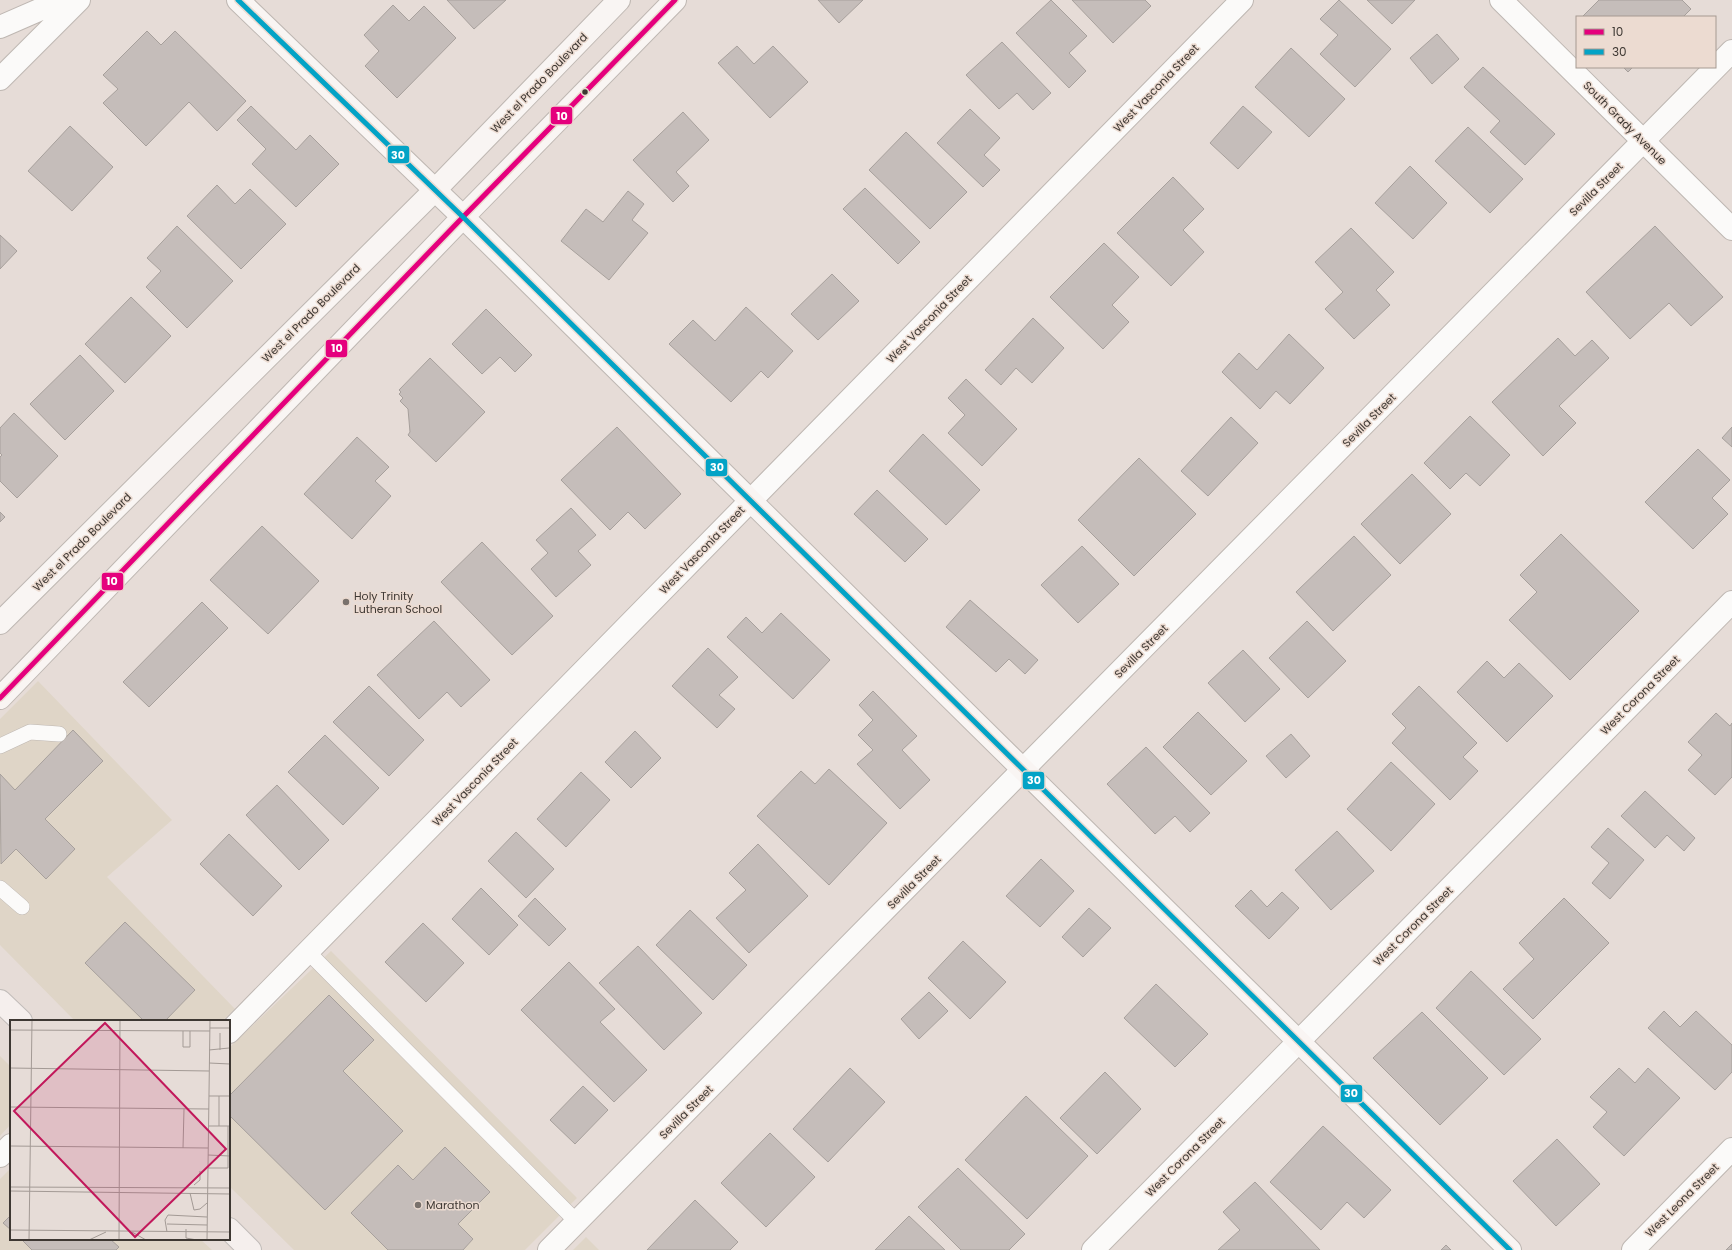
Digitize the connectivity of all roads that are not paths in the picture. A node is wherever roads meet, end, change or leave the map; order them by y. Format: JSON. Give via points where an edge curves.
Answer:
{"nodes":[{"id":1,"x":62,"y":0,"type":"edge"},
{"id":2,"x":80,"y":0,"type":"edge"},
{"id":3,"x":238,"y":0,"type":"edge"},
{"id":4,"x":619,"y":0,"type":"edge"},
{"id":5,"x":675,"y":0,"type":"edge"},
{"id":6,"x":1242,"y":0,"type":"edge"},
{"id":7,"x":1501,"y":0,"type":"edge"},
{"id":8,"x":0,"y":27,"type":"edge"},
{"id":9,"x":1732,"y":51,"type":"edge"},
{"id":10,"x":1716,"y":67,"type":"edge"},
{"id":11,"x":1715,"y":68,"type":"edge"},
{"id":12,"x":0,"y":79,"type":"edge"},
{"id":13,"x":1644,"y":141,"type":"junction"},
{"id":14,"x":435,"y":190,"type":"junction"},
{"id":15,"x":463,"y":216,"type":"junction"},
{"id":16,"x":1732,"y":229,"type":"edge"},
{"id":17,"x":750,"y":501,"type":"junction"},
{"id":18,"x":1732,"y":602,"type":"edge"},
{"id":19,"x":0,"y":623,"type":"edge"},
{"id":20,"x":0,"y":698,"type":"edge"},
{"id":21,"x":59,"y":734,"type":"dead end"},
{"id":22,"x":0,"y":746,"type":"edge"},
{"id":23,"x":1024,"y":770,"type":"junction"},
{"id":24,"x":0,"y":888,"type":"edge"},
{"id":25,"x":22,"y":907,"type":"dead end"},
{"id":26,"x":308,"y":952,"type":"junction"},
{"id":27,"x":0,"y":1001,"type":"edge"},
{"id":28,"x":19,"y":1020,"type":"edge"},
{"id":29,"x":230,"y":1031,"type":"edge"},
{"id":30,"x":1300,"y":1042,"type":"junction"},
{"id":31,"x":10,"y":1146,"type":"edge"},
{"id":32,"x":1732,"y":1149,"type":"edge"},
{"id":33,"x":0,"y":1156,"type":"edge"},
{"id":34,"x":577,"y":1222,"type":"junction"},
{"id":35,"x":230,"y":1230,"type":"edge"},
{"id":36,"x":250,"y":1250,"type":"edge"},
{"id":37,"x":550,"y":1250,"type":"edge"},
{"id":38,"x":1093,"y":1250,"type":"edge"},
{"id":39,"x":1510,"y":1250,"type":"edge"},
{"id":40,"x":1633,"y":1250,"type":"edge"}],
"edges":[{"from":1,"to":8,"type":"street"},
{"from":2,"to":12,"type":"street"},
{"from":3,"to":14,"type":"street"},
{"from":4,"to":14,"type":"street","name":"West el Prado Boulevard"},
{"from":5,"to":15,"type":"street"},
{"from":6,"to":17,"type":"street","name":"West Vasconia Street"},
{"from":7,"to":13,"type":"street","name":"South Grady Avenue"},
{"from":9,"to":10,"type":"street","name":"Sevilla Street"},
{"from":11,"to":13,"type":"street","name":"Sevilla Street"},
{"from":13,"to":16,"type":"street","name":"South Grady Avenue"},
{"from":13,"to":23,"type":"street","name":"Sevilla Street"},
{"from":14,"to":15,"type":"street"},
{"from":14,"to":19,"type":"street","name":"West el Prado Boulevard"},
{"from":15,"to":17,"type":"street"},
{"from":15,"to":20,"type":"street"},
{"from":17,"to":23,"type":"street"},
{"from":17,"to":26,"type":"street","name":"West Vasconia Street"},
{"from":18,"to":30,"type":"street","name":"West Corona Street"},
{"from":21,"to":22,"type":"lane","via":[[30,732]]},
{"from":23,"to":30,"type":"street"},
{"from":23,"to":34,"type":"street","name":"Sevilla Street"},
{"from":24,"to":25,"type":"lane"},
{"from":26,"to":29,"type":"street","name":"West Vasconia Street"},
{"from":26,"to":34,"type":"lane"},
{"from":27,"to":28,"type":"main road"},
{"from":30,"to":38,"type":"street","name":"West Corona Street"},
{"from":30,"to":39,"type":"street"},
{"from":31,"to":33,"type":"street"},
{"from":32,"to":40,"type":"street","name":"West Leona Street"},
{"from":34,"to":37,"type":"street","name":"Sevilla Street"},
{"from":35,"to":36,"type":"main road"}]}
